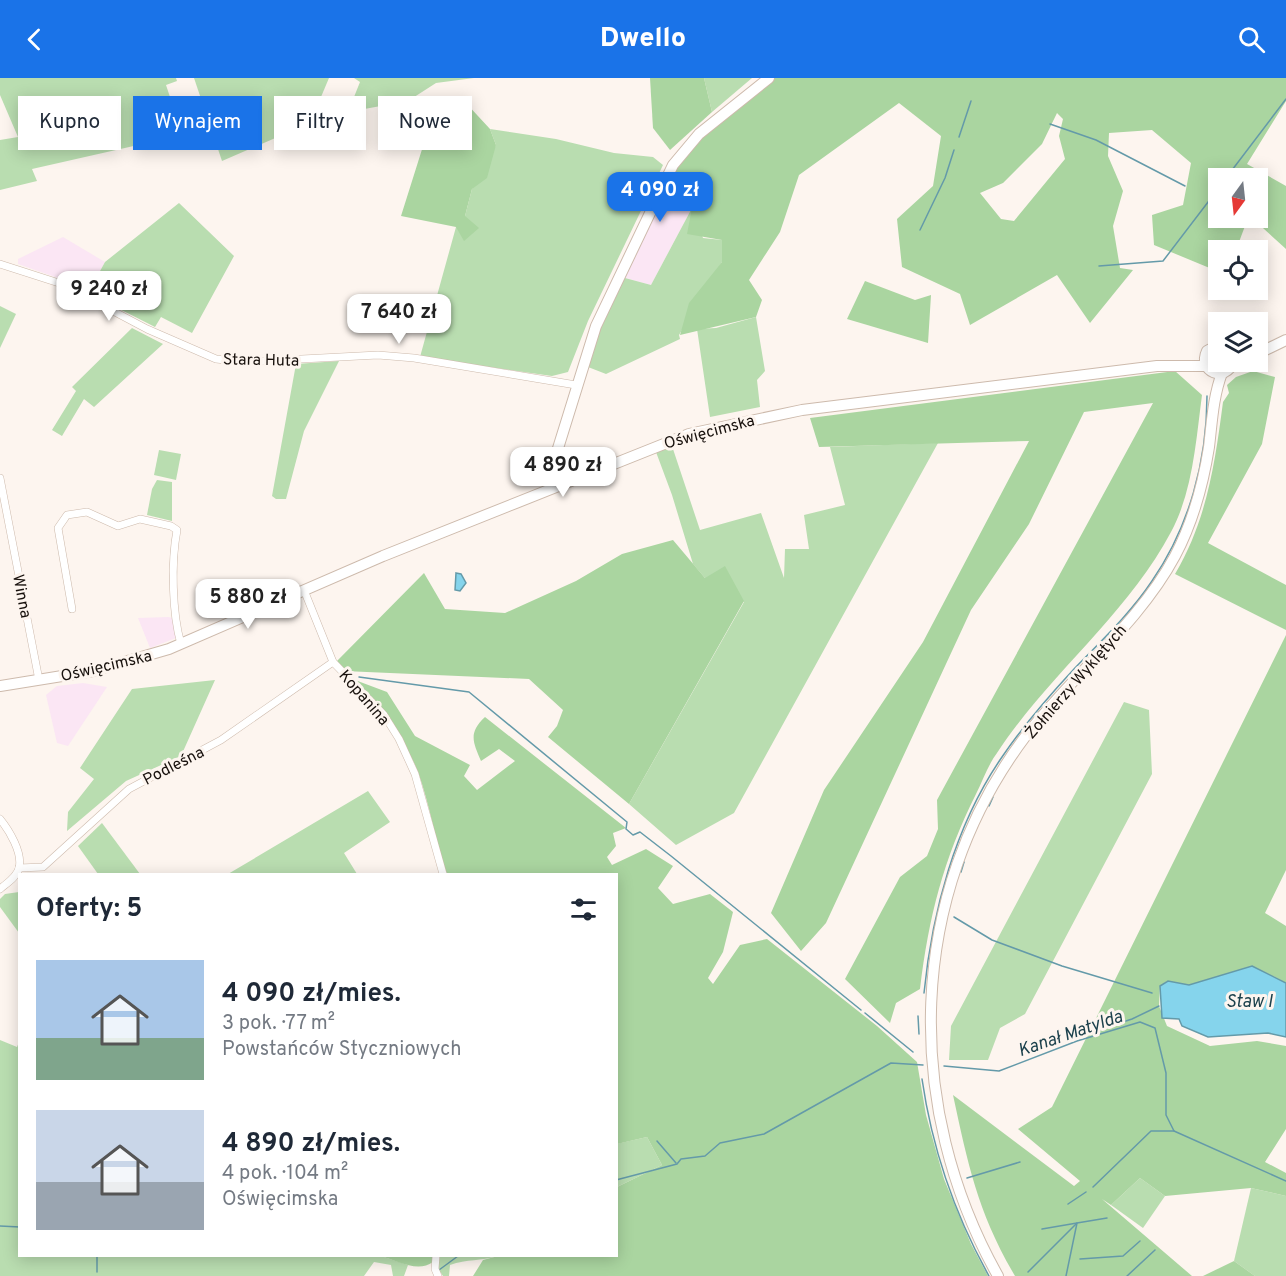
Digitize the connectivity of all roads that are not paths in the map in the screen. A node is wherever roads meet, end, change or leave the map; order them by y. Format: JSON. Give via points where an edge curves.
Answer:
{"nodes":[{"id":1,"x":769,"y":78,"type":"edge"},
{"id":2,"x":0,"y":264,"type":"edge"},
{"id":3,"x":1286,"y":340,"type":"edge"},
{"id":4,"x":1268,"y":347,"type":"edge"},
{"id":5,"x":1208,"y":366,"type":"edge"},
{"id":6,"x":1212,"y":372,"type":"edge"},
{"id":7,"x":576,"y":385,"type":"junction"},
{"id":8,"x":0,"y":478,"type":"edge"},
{"id":9,"x":551,"y":487,"type":"junction"},
{"id":10,"x":304,"y":590,"type":"junction"},
{"id":11,"x":72,"y":609,"type":"dead end"},
{"id":12,"x":181,"y":644,"type":"junction"},
{"id":13,"x":333,"y":662,"type":"junction"},
{"id":14,"x":39,"y":680,"type":"junction"},
{"id":15,"x":0,"y":686,"type":"edge"},
{"id":16,"x":0,"y":819,"type":"edge"},
{"id":17,"x":19,"y":868,"type":"junction"},
{"id":18,"x":443,"y":873,"type":"edge"},
{"id":19,"x":0,"y":889,"type":"edge"},
{"id":20,"x":436,"y":1257,"type":"edge"},
{"id":21,"x":437,"y":1273,"type":"edge"},
{"id":22,"x":998,"y":1276,"type":"edge"}],
"edges":[{"from":1,"to":7,"type":"street","via":[[699,134],[673,165],[606,300]]},
{"from":2,"to":7,"type":"street","name":"Stara Huta","via":[[62,284],[147,329],[216,359],[243,362],[378,355]]},
{"from":3,"to":4,"type":"street"},
{"from":5,"to":9,"type":"street","name":"Oświęcimska","via":[[1172,365],[755,418],[689,434]]},
{"from":6,"to":22,"type":"street","name":"Żołnierzy Wyklętych","via":[[1214,400],[1200,494],[1176,555],[1147,599],[1023,740],[994,784],[970,834],[947,900],[934,960],[932,1074],[953,1176],[978,1240]]},
{"from":7,"to":9,"type":"street","via":[[550,474]]},
{"from":8,"to":14,"type":"street","name":"Winna"},
{"from":9,"to":10,"type":"street","name":"Oświęcimska"},
{"from":10,"to":12,"type":"street","name":"Oświęcimska"},
{"from":10,"to":13,"type":"street","name":"Kopanina"},
{"from":11,"to":12,"type":"street","via":[[58,528],[67,515],[87,512],[118,526],[140,519],[171,526],[177,530],[174,576]]},
{"from":12,"to":14,"type":"street","name":"Oświęcimska","via":[[125,664]]},
{"from":13,"to":17,"type":"street","name":"Podleśna","via":[[221,740],[129,789],[46,865],[36,870]]},
{"from":13,"to":18,"type":"street","name":"Kopanina","via":[[384,716],[399,739],[415,774]]},
{"from":14,"to":15,"type":"street","name":"Oświęcimska"},
{"from":16,"to":17,"type":"street","via":[[15,846]]},
{"from":17,"to":19,"type":"street"},
{"from":20,"to":21,"type":"street"}]}
